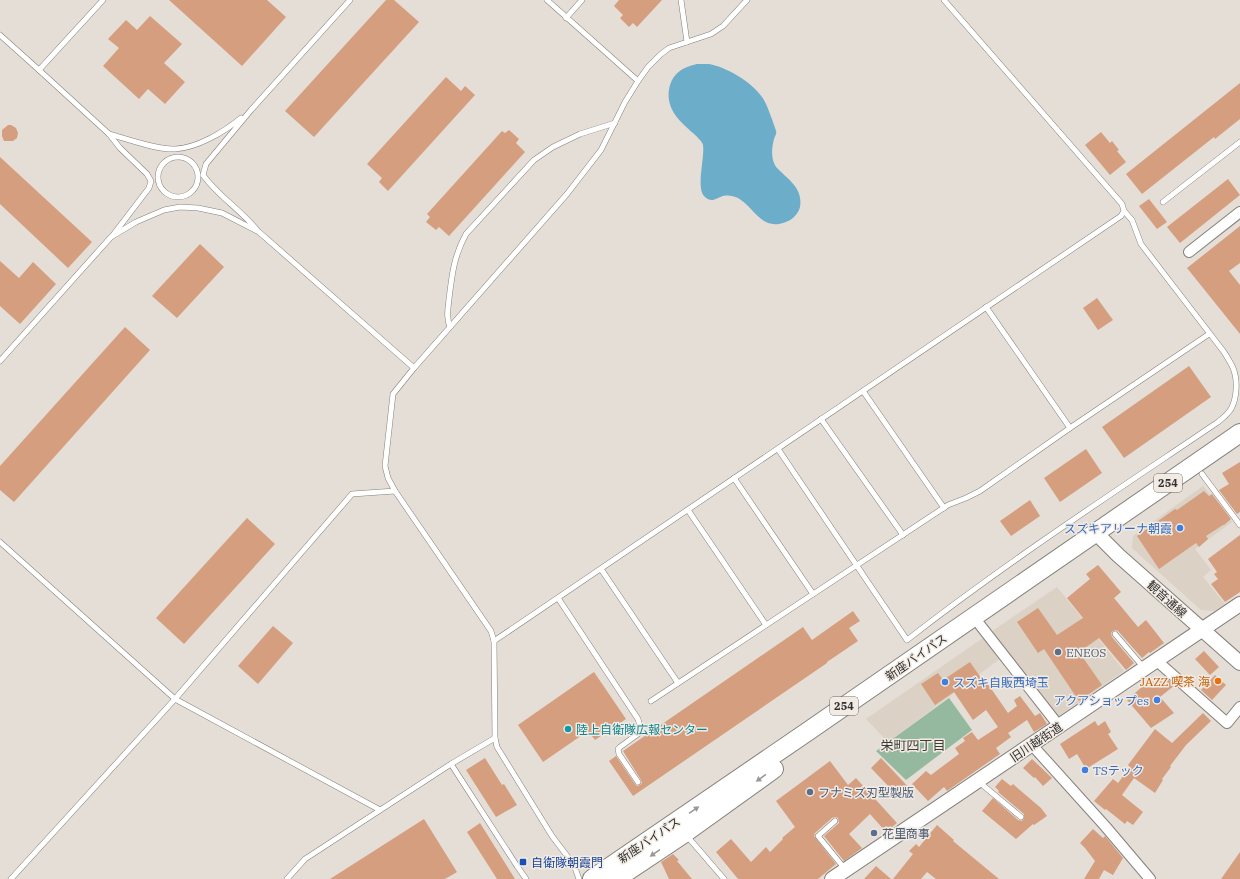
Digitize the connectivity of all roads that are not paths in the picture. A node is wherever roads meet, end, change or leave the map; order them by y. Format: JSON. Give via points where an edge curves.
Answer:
{"nodes":[{"id":1,"x":102,"y":0,"type":"edge"},
{"id":2,"x":350,"y":0,"type":"edge"},
{"id":3,"x":547,"y":0,"type":"edge"},
{"id":4,"x":582,"y":0,"type":"edge"},
{"id":5,"x":681,"y":0,"type":"edge"},
{"id":6,"x":747,"y":0,"type":"edge"},
{"id":7,"x":944,"y":0,"type":"edge"},
{"id":8,"x":566,"y":18,"type":"junction"},
{"id":9,"x":0,"y":35,"type":"edge"},
{"id":10,"x":687,"y":42,"type":"junction"},
{"id":11,"x":39,"y":70,"type":"junction"},
{"id":12,"x":638,"y":81,"type":"junction"},
{"id":13,"x":251,"y":110,"type":"junction"},
{"id":14,"x":615,"y":123,"type":"junction"},
{"id":15,"x":109,"y":134,"type":"junction"},
{"id":16,"x":1240,"y":142,"type":"edge"},
{"id":17,"x":174,"y":149,"type":"junction"},
{"id":18,"x":175,"y":158,"type":"junction"},
{"id":19,"x":200,"y":175,"type":"junction"},
{"id":20,"x":151,"y":181,"type":"junction"},
{"id":21,"x":158,"y":181,"type":"junction"},
{"id":22,"x":180,"y":197,"type":"junction"},
{"id":23,"x":1163,"y":202,"type":"dead end"},
{"id":24,"x":180,"y":207,"type":"junction"},
{"id":25,"x":1124,"y":211,"type":"junction"},
{"id":26,"x":1240,"y":212,"type":"edge"},
{"id":27,"x":259,"y":232,"type":"junction"},
{"id":28,"x":111,"y":237,"type":"junction"},
{"id":29,"x":1189,"y":252,"type":"dead end"},
{"id":30,"x":986,"y":308,"type":"junction"},
{"id":31,"x":450,"y":327,"type":"junction"},
{"id":32,"x":1210,"y":334,"type":"junction"},
{"id":33,"x":0,"y":361,"type":"edge"},
{"id":34,"x":414,"y":368,"type":"junction"},
{"id":35,"x":863,"y":391,"type":"junction"},
{"id":36,"x":821,"y":419,"type":"junction"},
{"id":37,"x":1070,"y":428,"type":"junction"},
{"id":38,"x":1240,"y":433,"type":"edge"},
{"id":39,"x":1240,"y":447,"type":"edge"},
{"id":40,"x":778,"y":449,"type":"junction"},
{"id":41,"x":1202,"y":474,"type":"junction"},
{"id":42,"x":734,"y":478,"type":"junction"},
{"id":43,"x":395,"y":491,"type":"junction"},
{"id":44,"x":944,"y":508,"type":"junction"},
{"id":45,"x":688,"y":510,"type":"junction"},
{"id":46,"x":1240,"y":525,"type":"edge"},
{"id":47,"x":903,"y":535,"type":"junction"},
{"id":48,"x":1100,"y":537,"type":"junction"},
{"id":49,"x":0,"y":542,"type":"edge"},
{"id":50,"x":856,"y":566,"type":"junction"},
{"id":51,"x":601,"y":569,"type":"junction"},
{"id":52,"x":813,"y":594,"type":"junction"},
{"id":53,"x":558,"y":598,"type":"junction"},
{"id":54,"x":1240,"y":604,"type":"edge"},
{"id":55,"x":766,"y":625,"type":"junction"},
{"id":56,"x":980,"y":625,"type":"junction"},
{"id":57,"x":1202,"y":630,"type":"junction"},
{"id":58,"x":1115,"y":634,"type":"dead end"},
{"id":59,"x":494,"y":641,"type":"junction"},
{"id":60,"x":1157,"y":661,"type":"junction"},
{"id":61,"x":1240,"y":663,"type":"edge"},
{"id":62,"x":1144,"y":669,"type":"junction"},
{"id":63,"x":678,"y":683,"type":"junction"},
{"id":64,"x":175,"y":699,"type":"junction"},
{"id":65,"x":652,"y":701,"type":"dead end"},
{"id":66,"x":1240,"y":707,"type":"edge"},
{"id":67,"x":1059,"y":726,"type":"junction"},
{"id":68,"x":495,"y":738,"type":"junction"},
{"id":69,"x":1032,"y":745,"type":"junction"},
{"id":70,"x":451,"y":764,"type":"junction"},
{"id":71,"x":978,"y":781,"type":"junction"},
{"id":72,"x":638,"y":782,"type":"dead end"},
{"id":73,"x":380,"y":810,"type":"junction"},
{"id":74,"x":1021,"y":817,"type":"dead end"},
{"id":75,"x":835,"y":821,"type":"dead end"},
{"id":76,"x":685,"y":833,"type":"junction"},
{"id":77,"x":846,"y":869,"type":"junction"},
{"id":78,"x":11,"y":879,"type":"edge"},
{"id":79,"x":287,"y":879,"type":"edge"},
{"id":80,"x":526,"y":879,"type":"edge"},
{"id":81,"x":579,"y":879,"type":"edge"},
{"id":82,"x":592,"y":879,"type":"edge"},
{"id":83,"x":616,"y":879,"type":"edge"},
{"id":84,"x":724,"y":879,"type":"edge"},
{"id":85,"x":832,"y":879,"type":"edge"},
{"id":86,"x":1150,"y":879,"type":"edge"}],
"edges":[{"from":1,"to":11,"type":"lane"},
{"from":2,"to":13,"type":"lane"},
{"from":3,"to":8,"type":"lane"},
{"from":4,"to":8,"type":"lane"},
{"from":5,"to":10,"type":"lane"},
{"from":6,"to":10,"type":"lane","via":[[723,26],[711,34]]},
{"from":7,"to":25,"type":"lane","via":[[1122,204]]},
{"from":8,"to":12,"type":"lane"},
{"from":9,"to":11,"type":"lane"},
{"from":10,"to":12,"type":"lane","via":[[660,54]]},
{"from":11,"to":15,"type":"lane"},
{"from":12,"to":14,"type":"lane"},
{"from":13,"to":17,"type":"lane","via":[[232,126],[215,135],[195,144]]},
{"from":13,"to":19,"type":"lane","via":[[206,164]]},
{"from":14,"to":31,"type":"lane","via":[[601,150],[567,194]]},
{"from":14,"to":31,"type":"lane","via":[[580,134],[534,160],[466,234],[459,246],[452,271],[448,315]]},
{"from":15,"to":17,"type":"lane"},
{"from":15,"to":20,"type":"lane"},
{"from":16,"to":23,"type":"lane"},
{"from":17,"to":18,"type":"lane"},
{"from":18,"to":19,"type":"lane","via":[[180,157],[191,162]]},
{"from":18,"to":21,"type":"lane","via":[[167,160],[162,165]]},
{"from":19,"to":22,"type":"lane","via":[[192,191]]},
{"from":19,"to":27,"type":"lane"},
{"from":20,"to":21,"type":"lane"},
{"from":20,"to":28,"type":"lane","via":[[149,188]]},
{"from":21,"to":22,"type":"lane","via":[[168,195]]},
{"from":22,"to":24,"type":"lane"},
{"from":24,"to":27,"type":"lane","via":[[222,213]]},
{"from":24,"to":28,"type":"lane","via":[[164,210],[136,222]]},
{"from":25,"to":30,"type":"lane","via":[[1121,216]]},
{"from":25,"to":32,"type":"lane","via":[[1132,220],[1141,244]]},
{"from":26,"to":29,"type":"street"},
{"from":27,"to":34,"type":"lane"},
{"from":28,"to":33,"type":"lane"},
{"from":30,"to":35,"type":"lane"},
{"from":30,"to":37,"type":"lane"},
{"from":31,"to":34,"type":"lane"},
{"from":32,"to":37,"type":"lane"},
{"from":32,"to":50,"type":"lane","via":[[1233,369],[1235,396],[1232,408],[1227,414],[945,610],[907,640]]},
{"from":34,"to":43,"type":"lane","via":[[393,394],[385,466]]},
{"from":35,"to":36,"type":"lane"},
{"from":35,"to":44,"type":"lane"},
{"from":36,"to":40,"type":"lane"},
{"from":36,"to":47,"type":"lane"},
{"from":37,"to":44,"type":"lane","via":[[980,491]]},
{"from":38,"to":48,"type":"highway","name":"新座バイパス","number":"254"},
{"from":39,"to":41,"type":"highway","name":"新座バイパス","number":"254"},
{"from":40,"to":42,"type":"lane"},
{"from":40,"to":50,"type":"lane"},
{"from":41,"to":46,"type":"lane"},
{"from":41,"to":48,"type":"highway","name":"新座バイパス","number":"254"},
{"from":42,"to":45,"type":"lane"},
{"from":42,"to":52,"type":"lane"},
{"from":43,"to":59,"type":"lane","via":[[491,631]]},
{"from":43,"to":64,"type":"lane","via":[[352,494]]},
{"from":44,"to":47,"type":"lane"},
{"from":45,"to":51,"type":"lane"},
{"from":45,"to":55,"type":"lane"},
{"from":47,"to":50,"type":"lane"},
{"from":48,"to":56,"type":"highway","name":"新座バイパス","number":"254"},
{"from":48,"to":57,"type":"main road","name":"観音通線"},
{"from":82,"to":48,"type":"highway","name":"新座バイパス","number":"254","one_way":true},
{"from":49,"to":64,"type":"lane"},
{"from":50,"to":52,"type":"lane"},
{"from":51,"to":53,"type":"lane"},
{"from":51,"to":63,"type":"lane"},
{"from":52,"to":55,"type":"lane"},
{"from":53,"to":59,"type":"lane"},
{"from":53,"to":72,"type":"lane","via":[[638,719],[641,730],[618,749]]},
{"from":54,"to":57,"type":"main road","name":"旧川越街道"},
{"from":55,"to":63,"type":"lane"},
{"from":56,"to":67,"type":"street"},
{"from":56,"to":76,"type":"highway","name":"新座バイパス","number":"254","one_way":true},
{"from":57,"to":60,"type":"main road","name":"旧川越街道"},
{"from":57,"to":61,"type":"main road","name":"観音通線"},
{"from":58,"to":62,"type":"lane"},
{"from":59,"to":68,"type":"lane"},
{"from":60,"to":62,"type":"main road","name":"旧川越街道"},
{"from":60,"to":66,"type":"street","via":[[1227,723]]},
{"from":62,"to":67,"type":"main road","name":"旧川越街道"},
{"from":63,"to":65,"type":"lane"},
{"from":64,"to":73,"type":"lane"},
{"from":64,"to":78,"type":"lane"},
{"from":67,"to":69,"type":"main road","name":"旧川越街道"},
{"from":68,"to":70,"type":"lane"},
{"from":68,"to":81,"type":"lane","via":[[552,836],[574,865]]},
{"from":69,"to":71,"type":"main road","name":"旧川越街道"},
{"from":69,"to":86,"type":"street"},
{"from":70,"to":73,"type":"lane"},
{"from":70,"to":80,"type":"lane"},
{"from":71,"to":74,"type":"lane"},
{"from":71,"to":77,"type":"main road","name":"旧川越街道"},
{"from":73,"to":79,"type":"lane","via":[[305,859]]},
{"from":75,"to":77,"type":"lane","via":[[818,836]]},
{"from":76,"to":83,"type":"highway","name":"新座バイパス","number":"254","one_way":true},
{"from":76,"to":84,"type":"lane"},
{"from":77,"to":85,"type":"main road","name":"旧川越街道"}]}
